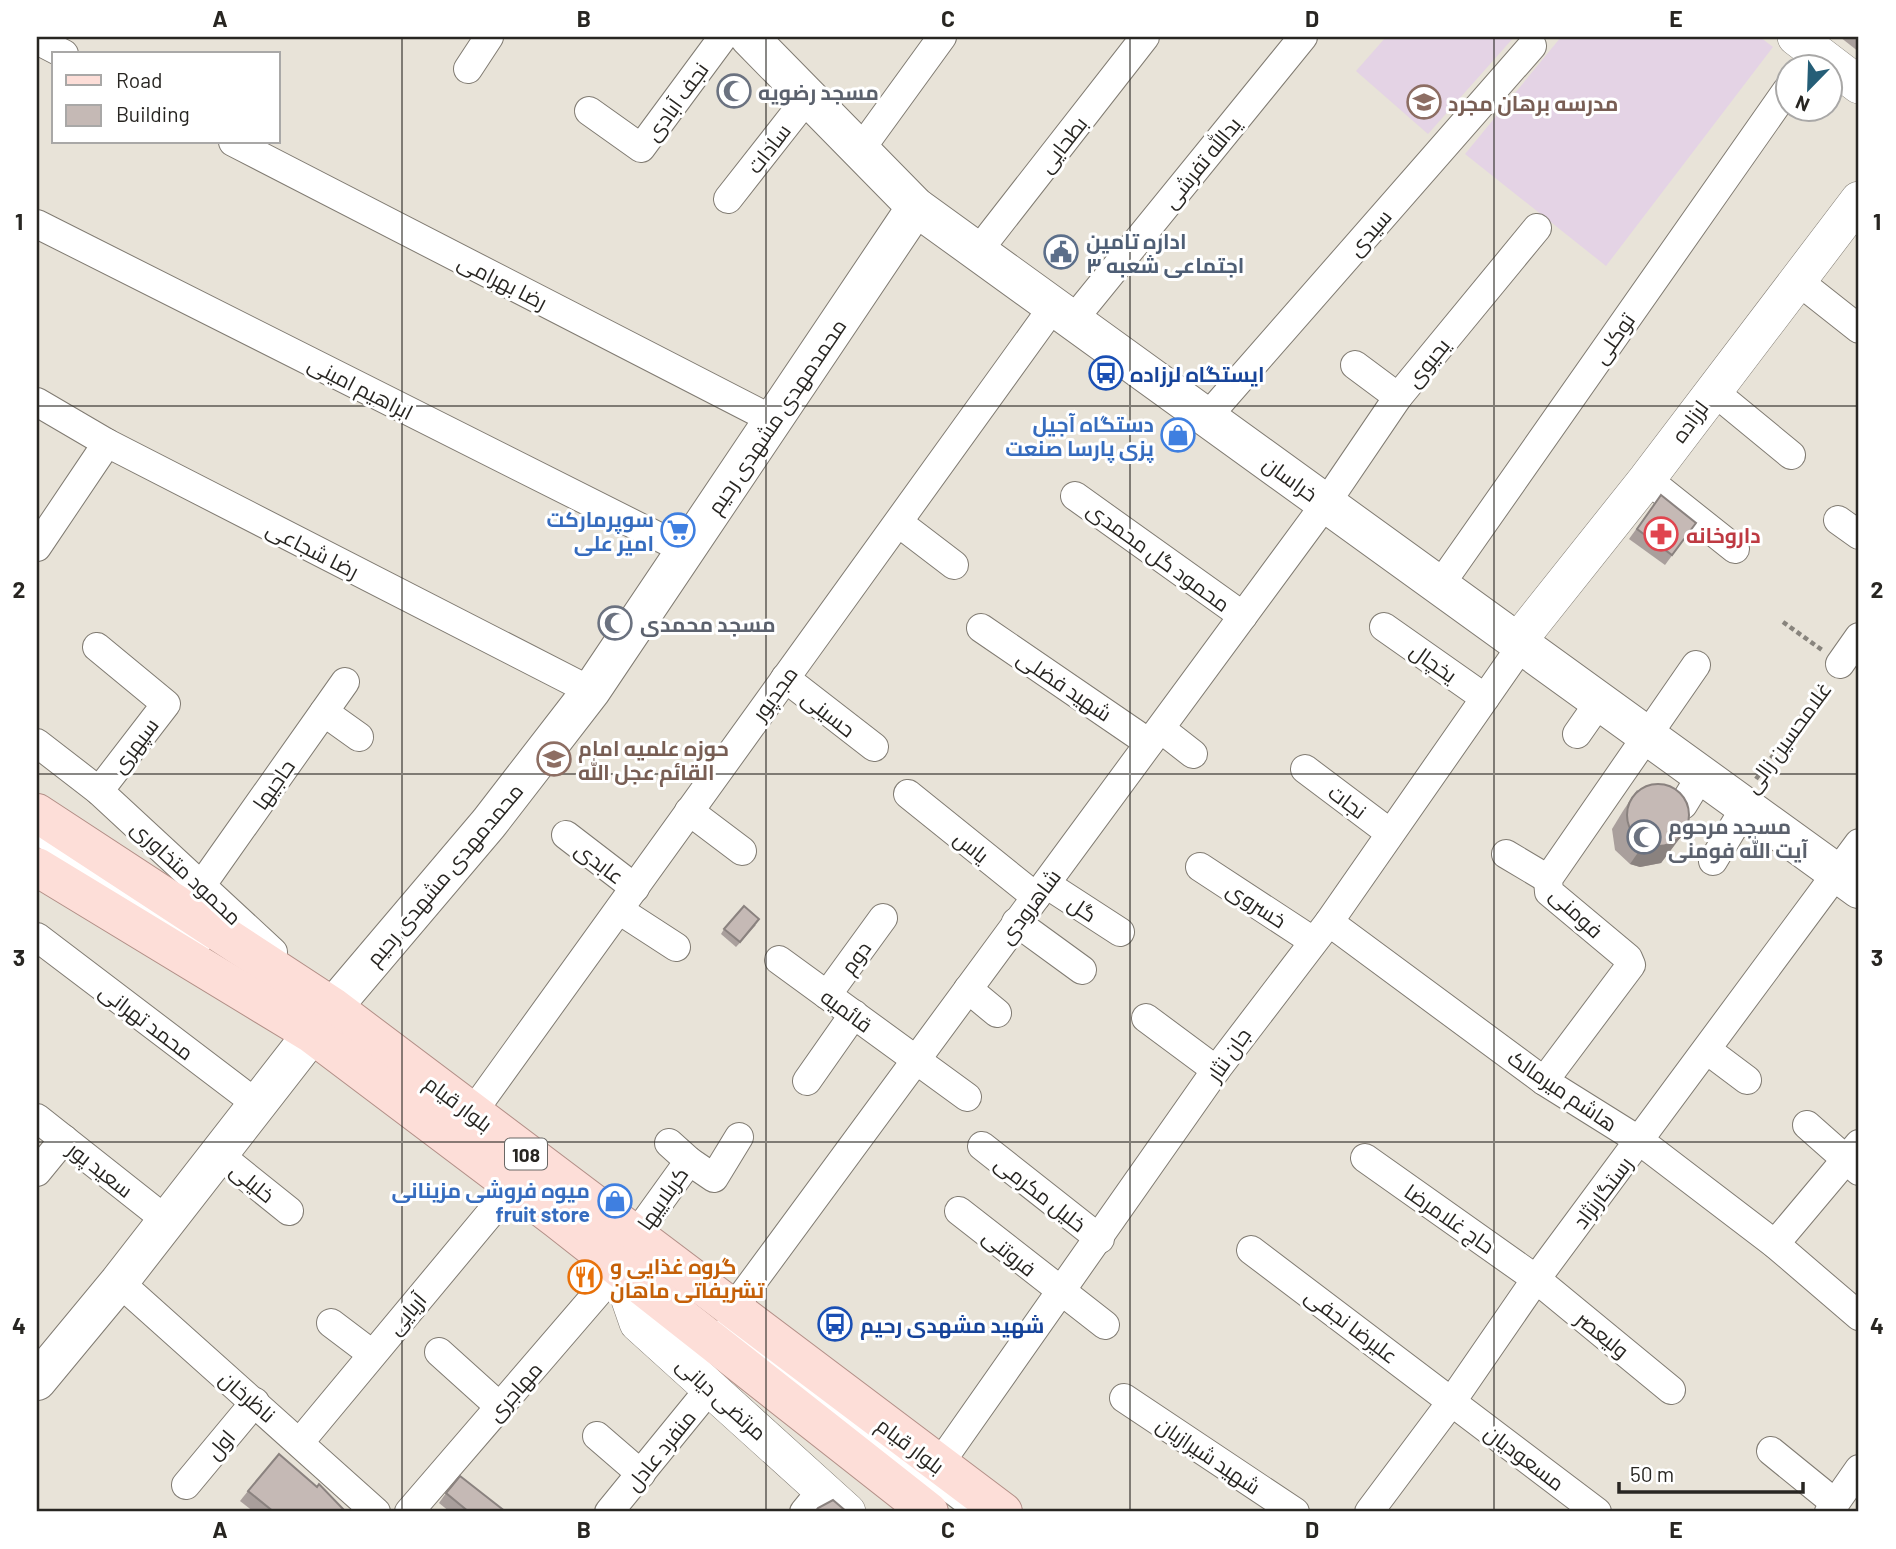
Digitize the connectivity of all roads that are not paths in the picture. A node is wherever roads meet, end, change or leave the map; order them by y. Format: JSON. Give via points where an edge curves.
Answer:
{"nodes":[{"id":1,"x":489,"y":37,"type":"edge"},
{"id":2,"x":723,"y":37,"type":"edge"},
{"id":3,"x":749,"y":37,"type":"edge"},
{"id":4,"x":942,"y":37,"type":"edge"},
{"id":5,"x":1145,"y":37,"type":"edge"},
{"id":6,"x":1303,"y":37,"type":"edge"},
{"id":7,"x":1532,"y":46,"type":"dead end"},
{"id":8,"x":468,"y":69,"type":"dead end"},
{"id":9,"x":1843,"y":75,"type":"edge"},
{"id":10,"x":1859,"y":85,"type":"edge"},
{"id":11,"x":808,"y":97,"type":"junction"},
{"id":12,"x":1773,"y":110,"type":"edge"},
{"id":13,"x":589,"y":111,"type":"dead end"},
{"id":14,"x":237,"y":144,"type":"edge"},
{"id":15,"x":860,"y":150,"type":"junction"},
{"id":16,"x":728,"y":199,"type":"dead end"},
{"id":17,"x":1859,"y":200,"type":"edge"},
{"id":18,"x":916,"y":207,"type":"junction"},
{"id":19,"x":37,"y":224,"type":"edge"},
{"id":20,"x":1537,"y":228,"type":"dead end"},
{"id":21,"x":978,"y":251,"type":"junction"},
{"id":22,"x":1797,"y":280,"type":"junction"},
{"id":23,"x":1063,"y":314,"type":"junction"},
{"id":24,"x":1859,"y":329,"type":"edge"},
{"id":25,"x":1355,"y":365,"type":"dead end"},
{"id":26,"x":1712,"y":390,"type":"junction"},
{"id":27,"x":1398,"y":397,"type":"junction"},
{"id":28,"x":37,"y":402,"type":"edge"},
{"id":29,"x":1207,"y":417,"type":"junction"},
{"id":30,"x":773,"y":420,"type":"junction"},
{"id":31,"x":107,"y":443,"type":"junction"},
{"id":32,"x":1791,"y":455,"type":"dead end"},
{"id":33,"x":1647,"y":479,"type":"junction"},
{"id":34,"x":1075,"y":496,"type":"dead end"},
{"id":35,"x":1326,"y":503,"type":"junction"},
{"id":36,"x":899,"y":523,"type":"junction"},
{"id":37,"x":37,"y":547,"type":"edge"},
{"id":38,"x":1735,"y":548,"type":"dead end"},
{"id":39,"x":685,"y":550,"type":"junction"},
{"id":40,"x":954,"y":565,"type":"dead end"},
{"id":41,"x":1440,"y":585,"type":"junction"},
{"id":42,"x":1243,"y":617,"type":"junction"},
{"id":43,"x":1384,"y":627,"type":"dead end"},
{"id":44,"x":981,"y":628,"type":"dead end"},
{"id":45,"x":1859,"y":637,"type":"edge"},
{"id":46,"x":1520,"y":643,"type":"junction"},
{"id":47,"x":97,"y":648,"type":"dead end"},
{"id":48,"x":1840,"y":664,"type":"road end"},
{"id":49,"x":1696,"y":665,"type":"dead end"},
{"id":50,"x":785,"y":678,"type":"junction"},
{"id":51,"x":345,"y":682,"type":"dead end"},
{"id":52,"x":591,"y":691,"type":"junction"},
{"id":53,"x":1485,"y":698,"type":"junction"},
{"id":54,"x":1600,"y":701,"type":"junction"},
{"id":55,"x":324,"y":712,"type":"junction"},
{"id":56,"x":1577,"y":734,"type":"dead end"},
{"id":57,"x":1648,"y":734,"type":"junction"},
{"id":58,"x":1155,"y":736,"type":"junction"},
{"id":59,"x":359,"y":737,"type":"dead end"},
{"id":60,"x":37,"y":743,"type":"edge"},
{"id":61,"x":874,"y":747,"type":"dead end"},
{"id":62,"x":1193,"y":754,"type":"dead end"},
{"id":63,"x":1305,"y":769,"type":"dead end"},
{"id":64,"x":99,"y":791,"type":"junction"},
{"id":65,"x":908,"y":794,"type":"dead end"},
{"id":66,"x":1742,"y":804,"type":"junction"},
{"id":67,"x":689,"y":811,"type":"junction"},
{"id":68,"x":37,"y":813,"type":"edge"},
{"id":69,"x":1390,"y":833,"type":"junction"},
{"id":70,"x":566,"y":835,"type":"dead end"},
{"id":71,"x":37,"y":838,"type":"edge"},
{"id":72,"x":1859,"y":843,"type":"edge"},
{"id":73,"x":742,"y":851,"type":"dead end"},
{"id":74,"x":1506,"y":854,"type":"dead end"},
{"id":75,"x":1713,"y":861,"type":"dead end"},
{"id":76,"x":37,"y":867,"type":"edge"},
{"id":77,"x":1200,"y":867,"type":"dead end"},
{"id":78,"x":1548,"y":879,"type":"junction"},
{"id":79,"x":1848,"y":881,"type":"edge"},
{"id":80,"x":201,"y":886,"type":"junction"},
{"id":81,"x":1041,"y":890,"type":"junction"},
{"id":82,"x":627,"y":899,"type":"junction"},
{"id":83,"x":883,"y":918,"type":"dead end"},
{"id":84,"x":1016,"y":922,"type":"junction"},
{"id":85,"x":1120,"y":932,"type":"dead end"},
{"id":86,"x":1321,"y":932,"type":"junction"},
{"id":87,"x":37,"y":937,"type":"edge"},
{"id":88,"x":676,"y":947,"type":"dead end"},
{"id":89,"x":219,"y":956,"type":"dead end"},
{"id":90,"x":779,"y":960,"type":"dead end"},
{"id":91,"x":1082,"y":971,"type":"dead end"},
{"id":92,"x":968,"y":989,"type":"junction"},
{"id":93,"x":827,"y":995,"type":"junction"},
{"id":94,"x":997,"y":1013,"type":"dead end"},
{"id":95,"x":854,"y":1014,"type":"junction"},
{"id":96,"x":1146,"y":1018,"type":"dead end"},
{"id":97,"x":319,"y":1020,"type":"junction"},
{"id":98,"x":1707,"y":1050,"type":"junction"},
{"id":99,"x":916,"y":1060,"type":"junction"},
{"id":100,"x":1216,"y":1070,"type":"junction"},
{"id":101,"x":1747,"y":1080,"type":"dead end"},
{"id":102,"x":807,"y":1081,"type":"dead end"},
{"id":103,"x":1544,"y":1081,"type":"junction"},
{"id":104,"x":967,"y":1097,"type":"dead end"},
{"id":105,"x":257,"y":1104,"type":"junction"},
{"id":106,"x":472,"y":1113,"type":"junction"},
{"id":107,"x":37,"y":1118,"type":"edge"},
{"id":108,"x":1807,"y":1125,"type":"dead end"},
{"id":109,"x":739,"y":1137,"type":"dead end"},
{"id":110,"x":64,"y":1139,"type":"junction"},
{"id":111,"x":1640,"y":1141,"type":"junction"},
{"id":112,"x":982,"y":1146,"type":"dead end"},
{"id":113,"x":218,"y":1154,"type":"junction"},
{"id":114,"x":1365,"y":1158,"type":"dead end"},
{"id":115,"x":1855,"y":1158,"type":"edge"},
{"id":116,"x":37,"y":1172,"type":"edge"},
{"id":117,"x":513,"y":1186,"type":"junction"},
{"id":118,"x":289,"y":1211,"type":"dead end"},
{"id":119,"x":959,"y":1211,"type":"dead end"},
{"id":120,"x":166,"y":1220,"type":"junction"},
{"id":121,"x":585,"y":1222,"type":"dead end"},
{"id":122,"x":1100,"y":1239,"type":"junction"},
{"id":123,"x":1775,"y":1244,"type":"junction"},
{"id":124,"x":1251,"y":1250,"type":"dead end"},
{"id":125,"x":627,"y":1252,"type":"junction"},
{"id":126,"x":1535,"y":1279,"type":"junction"},
{"id":127,"x":119,"y":1282,"type":"junction"},
{"id":128,"x":1061,"y":1293,"type":"junction"},
{"id":129,"x":719,"y":1311,"type":"junction"},
{"id":130,"x":1859,"y":1316,"type":"edge"},
{"id":131,"x":331,"y":1323,"type":"dead end"},
{"id":132,"x":1105,"y":1325,"type":"dead end"},
{"id":133,"x":439,"y":1352,"type":"dead end"},
{"id":134,"x":372,"y":1354,"type":"junction"},
{"id":135,"x":37,"y":1381,"type":"edge"},
{"id":136,"x":710,"y":1387,"type":"junction"},
{"id":137,"x":1671,"y":1390,"type":"dead end"},
{"id":138,"x":1124,"y":1398,"type":"dead end"},
{"id":139,"x":1452,"y":1401,"type":"junction"},
{"id":140,"x":255,"y":1402,"type":"junction"},
{"id":141,"x":500,"y":1407,"type":"junction"},
{"id":142,"x":597,"y":1436,"type":"dead end"},
{"id":143,"x":300,"y":1442,"type":"junction"},
{"id":144,"x":1771,"y":1451,"type":"dead end"},
{"id":145,"x":939,"y":1466,"type":"junction"},
{"id":146,"x":641,"y":1474,"type":"junction"},
{"id":147,"x":186,"y":1485,"type":"dead end"},
{"id":148,"x":1846,"y":1494,"type":"edge"},
{"id":149,"x":824,"y":1505,"type":"edge"},
{"id":150,"x":376,"y":1512,"type":"edge"},
{"id":151,"x":409,"y":1512,"type":"edge"},
{"id":152,"x":609,"y":1512,"type":"edge"},
{"id":153,"x":929,"y":1512,"type":"edge"},
{"id":154,"x":970,"y":1512,"type":"edge"},
{"id":155,"x":1003,"y":1512,"type":"edge"},
{"id":156,"x":1295,"y":1512,"type":"edge"},
{"id":157,"x":1369,"y":1512,"type":"edge"},
{"id":158,"x":1597,"y":1512,"type":"edge"}],
"edges":[{"from":1,"to":8,"type":"street"},
{"from":2,"to":13,"type":"street","name":"نجف آبادی","via":[[641,148]]},
{"from":3,"to":11,"type":"main road","name":"خراسان"},
{"from":4,"to":15,"type":"street"},
{"from":5,"to":21,"type":"street","name":"بطحایی"},
{"from":6,"to":23,"type":"street","name":"یدالله تفرشی"},
{"from":7,"to":29,"type":"street","name":"سیدی"},
{"from":9,"to":10,"type":"street"},
{"from":11,"to":15,"type":"main road","name":"خراسان"},
{"from":11,"to":16,"type":"street","name":"سادات"},
{"from":12,"to":41,"type":"street","name":"توکلی"},
{"from":14,"to":30,"type":"street","name":"رضا بهرامی"},
{"from":15,"to":18,"type":"main road","name":"خراسان"},
{"from":17,"to":22,"type":"street","name":"لرزاده"},
{"from":18,"to":21,"type":"main road","name":"خراسان"},
{"from":18,"to":30,"type":"main road","name":"محمدمهدی مشهدی رحیم"},
{"from":19,"to":39,"type":"street","name":"ابراهیم امینی"},
{"from":20,"to":27,"type":"street","name":"یحیوی"},
{"from":21,"to":23,"type":"main road","name":"خراسان"},
{"from":22,"to":24,"type":"street"},
{"from":22,"to":26,"type":"street","name":"لرزاده"},
{"from":23,"to":29,"type":"main road","name":"خراسان"},
{"from":23,"to":36,"type":"street","name":"مجدپور"},
{"from":25,"to":27,"type":"street"},
{"from":26,"to":32,"type":"street"},
{"from":26,"to":33,"type":"street","name":"لرزاده"},
{"from":27,"to":35,"type":"street","name":"یحیوی"},
{"from":28,"to":31,"type":"street","name":"رضا شجاعی"},
{"from":29,"to":35,"type":"main road","name":"خراسان"},
{"from":30,"to":39,"type":"main road","name":"محمدمهدی مشهدی رحیم"},
{"from":31,"to":37,"type":"street"},
{"from":31,"to":52,"type":"street","name":"رضا شجاعی"},
{"from":33,"to":38,"type":"street"},
{"from":33,"to":46,"type":"street","name":"لرزاده"},
{"from":34,"to":42,"type":"street","name":"محمود گل محمدی"},
{"from":35,"to":41,"type":"main road","name":"خراسان"},
{"from":35,"to":42,"type":"street","name":"شاهرودی"},
{"from":36,"to":40,"type":"street"},
{"from":36,"to":50,"type":"street","name":"مجدپور"},
{"from":39,"to":52,"type":"main road","name":"محمدمهدی مشهدی رحیم"},
{"from":41,"to":46,"type":"main road","name":"خراسان"},
{"from":42,"to":58,"type":"street","name":"شاهرودی"},
{"from":43,"to":53,"type":"street","name":"یخچال"},
{"from":44,"to":58,"type":"street","name":"شهید فضلی"},
{"from":45,"to":48,"type":"street","name":"غلامحسین زالی"},
{"from":46,"to":53,"type":"street","name":"جان نثار"},
{"from":46,"to":54,"type":"main road","name":"خراسان"},
{"from":47,"to":64,"type":"street","name":"سپهری","via":[[166,704]]},
{"from":49,"to":57,"type":"street","name":"فومنی"},
{"from":50,"to":61,"type":"street","name":"حسینی"},
{"from":50,"to":67,"type":"street","name":"مجدپور"},
{"from":51,"to":55,"type":"street","name":"حاجیها"},
{"from":52,"to":97,"type":"main road","name":"محمدمهدی مشهدی رحیم","via":[[489,823]]},
{"from":53,"to":69,"type":"street","name":"جان نثار"},
{"from":54,"to":56,"type":"street"},
{"from":54,"to":57,"type":"main road","name":"خراسان"},
{"from":55,"to":59,"type":"street"},
{"from":55,"to":80,"type":"street","name":"حاجیها"},
{"from":57,"to":66,"type":"main road","name":"خراسان","via":[[1692,789]]},
{"from":57,"to":78,"type":"street","name":"فومنی"},
{"from":58,"to":62,"type":"street","name":"شهید فضلی"},
{"from":58,"to":81,"type":"street","name":"شاهرودی"},
{"from":60,"to":64,"type":"street","name":"محمود متخاوری"},
{"from":63,"to":69,"type":"street","name":"نجات"},
{"from":64,"to":80,"type":"street","name":"محمود متخاوری"},
{"from":65,"to":81,"type":"street","name":"یاس"},
{"from":66,"to":75,"type":"street"},
{"from":66,"to":79,"type":"main road","name":"خراسان"},
{"from":67,"to":73,"type":"street"},
{"from":67,"to":82,"type":"street","name":"مجدپور"},
{"from":68,"to":97,"type":"main road","name":"بلوار قیام","number":"108"},
{"from":69,"to":86,"type":"street","name":"جان نثار"},
{"from":70,"to":82,"type":"street","name":"عابدی"},
{"from":71,"to":89,"type":"lane"},
{"from":72,"to":79,"type":"street","name":"رستگارنژاد"},
{"from":74,"to":78,"type":"street"},
{"from":76,"to":97,"type":"main road","name":"بلوار قیام","number":"108"},
{"from":77,"to":86,"type":"street","name":"خسروی"},
{"from":78,"to":103,"type":"street","name":"فومنی","via":[[1549,892],[1629,958],[1631,965]]},
{"from":79,"to":98,"type":"street","name":"رستگارنژاد"},
{"from":80,"to":97,"type":"street","name":"محمود متخاوری"},
{"from":81,"to":84,"type":"street","name":"شاهرودی"},
{"from":81,"to":85,"type":"street","name":"گل"},
{"from":82,"to":88,"type":"street","name":"عابدی"},
{"from":82,"to":106,"type":"street","name":"مجدپور"},
{"from":83,"to":93,"type":"street","name":"دوم"},
{"from":84,"to":91,"type":"street"},
{"from":84,"to":92,"type":"street","name":"شاهرودی"},
{"from":86,"to":100,"type":"street","name":"جان نثار"},
{"from":86,"to":103,"type":"street","name":"هاشم میرمالک"},
{"from":87,"to":105,"type":"street","name":"محمد تهرانی"},
{"from":90,"to":93,"type":"street","name":"قائمیه"},
{"from":92,"to":94,"type":"street"},
{"from":92,"to":99,"type":"street","name":"شاهرودی"},
{"from":93,"to":95,"type":"street","name":"قائمیه"},
{"from":95,"to":99,"type":"street","name":"قائمیه"},
{"from":95,"to":102,"type":"street"},
{"from":96,"to":100,"type":"street"},
{"from":97,"to":105,"type":"main road","name":"محمدمهدی مشهدی رحیم"},
{"from":97,"to":106,"type":"main road","name":"بلوار قیام","number":"108"},
{"from":97,"to":117,"type":"main road","name":"بلوار قیام","number":"108"},
{"from":97,"to":121,"type":"lane"},
{"from":98,"to":101,"type":"street"},
{"from":98,"to":111,"type":"street","name":"رستگارنژاد"},
{"from":99,"to":104,"type":"street","name":"قائمیه"},
{"from":99,"to":129,"type":"street","name":"شاهرودی"},
{"from":100,"to":122,"type":"street","name":"جان نثار"},
{"from":103,"to":111,"type":"street","name":"هاشم میرمالک"},
{"from":105,"to":113,"type":"main road","name":"محمدمهدی مشهدی رحیم"},
{"from":106,"to":125,"type":"main road","name":"بلوار قیام","number":"108"},
{"from":107,"to":110,"type":"street","name":"سعید پور"},
{"from":108,"to":115,"type":"street"},
{"from":109,"to":125,"type":"street","name":"کربلاییها","via":[[714,1178],[679,1152]]},
{"from":110,"to":116,"type":"street"},
{"from":110,"to":120,"type":"street","name":"سعید پور"},
{"from":111,"to":123,"type":"street","name":"هاشم میرمالک"},
{"from":111,"to":126,"type":"street","name":"رستگارنژاد"},
{"from":112,"to":122,"type":"street","name":"خلیل مکرمی"},
{"from":113,"to":118,"type":"street","name":"خلیلی"},
{"from":113,"to":120,"type":"main road","name":"محمدمهدی مشهدی رحیم"},
{"from":114,"to":126,"type":"street","name":"حاج غلامرضا"},
{"from":115,"to":123,"type":"street"},
{"from":117,"to":125,"type":"main road","name":"بلوار قیام","number":"108"},
{"from":117,"to":134,"type":"street","name":"آریایی"},
{"from":119,"to":128,"type":"street","name":"فروتنی"},
{"from":120,"to":127,"type":"main road","name":"محمدمهدی مشهدی رحیم"},
{"from":122,"to":128,"type":"street","name":"جان نثار"},
{"from":123,"to":130,"type":"street","name":"هاشم میرمالک"},
{"from":124,"to":139,"type":"street","name":"علیرضا نجفی"},
{"from":125,"to":129,"type":"main road","name":"بلوار قیام","number":"108"},
{"from":125,"to":136,"type":"street","name":"مرتضی دیانی","via":[[638,1323]]},
{"from":125,"to":141,"type":"street","name":"مهاجری"},
{"from":125,"to":153,"type":"main road","name":"بلوار قیام","number":"108"},
{"from":126,"to":137,"type":"street","name":"ولیعصر"},
{"from":126,"to":139,"type":"street","name":"رستگارنژاد"},
{"from":127,"to":135,"type":"main road","name":"محمدمهدی مشهدی رحیم"},
{"from":127,"to":140,"type":"street","name":"ناظرخان"},
{"from":128,"to":132,"type":"street"},
{"from":128,"to":145,"type":"street","name":"جان نثار"},
{"from":129,"to":145,"type":"main road","name":"بلوار قیام","number":"108"},
{"from":129,"to":154,"type":"lane"},
{"from":131,"to":134,"type":"street"},
{"from":133,"to":141,"type":"street"},
{"from":134,"to":143,"type":"street","name":"آریایی"},
{"from":136,"to":146,"type":"street","name":"منفرد عادل"},
{"from":136,"to":149,"type":"street","name":"مرتضی دیانی"},
{"from":138,"to":156,"type":"street","name":"شهید شیرازیان"},
{"from":139,"to":157,"type":"street","name":"رستگارنژاد"},
{"from":139,"to":158,"type":"street","name":"مسعودیان"},
{"from":140,"to":143,"type":"street","name":"ناظرخان"},
{"from":140,"to":147,"type":"street","name":"اول"},
{"from":141,"to":151,"type":"street","name":"مهاجری"},
{"from":142,"to":146,"type":"street"},
{"from":143,"to":150,"type":"street","name":"ناظرخان"},
{"from":144,"to":148,"type":"street"},
{"from":145,"to":155,"type":"main road","name":"بلوار قیام","number":"108"},
{"from":146,"to":152,"type":"street","name":"منفرد عادل"}]}
